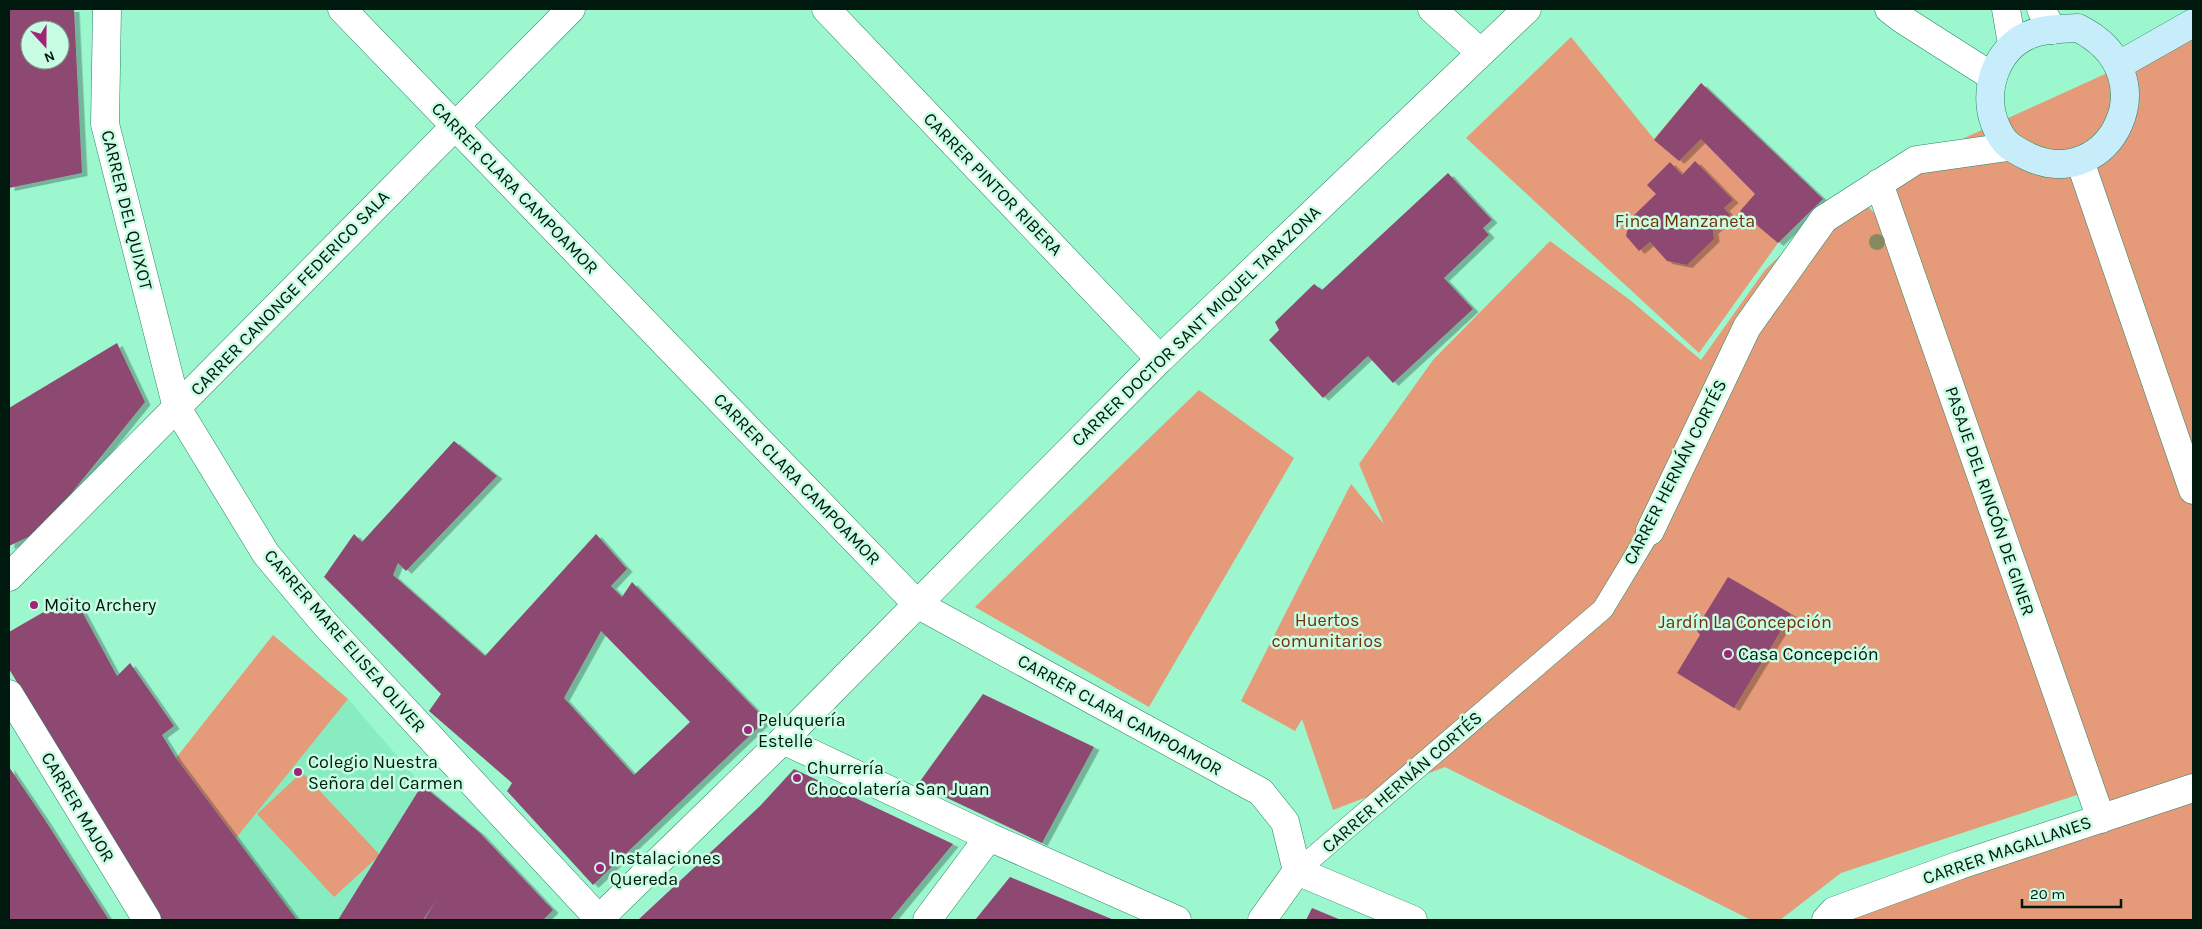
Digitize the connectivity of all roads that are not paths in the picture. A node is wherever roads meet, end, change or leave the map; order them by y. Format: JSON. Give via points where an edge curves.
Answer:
{"nodes":[{"id":1,"x":108,"y":9,"type":"edge"},
{"id":2,"x":342,"y":9,"type":"edge"},
{"id":3,"x":571,"y":9,"type":"edge"},
{"id":4,"x":826,"y":9,"type":"edge"},
{"id":5,"x":1432,"y":9,"type":"edge"},
{"id":6,"x":1527,"y":9,"type":"edge"},
{"id":7,"x":1889,"y":9,"type":"edge"},
{"id":8,"x":2006,"y":9,"type":"edge"},
{"id":9,"x":2047,"y":19,"type":"edge"},
{"id":10,"x":2193,"y":23,"type":"edge"},
{"id":11,"x":2012,"y":44,"type":"junction"},
{"id":12,"x":1480,"y":52,"type":"junction"},
{"id":13,"x":2119,"y":65,"type":"junction"},
{"id":14,"x":1993,"y":78,"type":"junction"},
{"id":15,"x":454,"y":125,"type":"junction"},
{"id":16,"x":2008,"y":147,"type":"junction"},
{"id":17,"x":2080,"y":161,"type":"junction"},
{"id":18,"x":1879,"y":183,"type":"junction"},
{"id":19,"x":1160,"y":359,"type":"junction"},
{"id":20,"x":177,"y":408,"type":"junction"},
{"id":21,"x":2193,"y":490,"type":"edge"},
{"id":22,"x":1650,"y":531,"type":"joint"},
{"id":23,"x":9,"y":577,"type":"edge"},
{"id":24,"x":917,"y":604,"type":"junction"},
{"id":25,"x":9,"y":694,"type":"edge"},
{"id":26,"x":783,"y":740,"type":"junction"},
{"id":27,"x":2193,"y":788,"type":"edge"},
{"id":28,"x":2101,"y":819,"type":"junction"},
{"id":29,"x":989,"y":837,"type":"junction"},
{"id":30,"x":1297,"y":871,"type":"junction"},
{"id":31,"x":1839,"y":917,"type":"edge"},
{"id":32,"x":147,"y":920,"type":"edge"},
{"id":33,"x":599,"y":920,"type":"edge"},
{"id":34,"x":927,"y":920,"type":"edge"},
{"id":35,"x":1177,"y":920,"type":"edge"},
{"id":36,"x":1262,"y":920,"type":"edge"},
{"id":37,"x":1413,"y":920,"type":"edge"}],
"edges":[{"from":1,"to":20,"type":"street","name":"CARRER DEL QUIXOT","via":[[104,124]]},
{"from":2,"to":15,"type":"street","name":"CARRER CLARA CAMPOAMOR"},
{"from":3,"to":15,"type":"street","name":"CARRER CANONGE FEDERICO SALA"},
{"from":4,"to":19,"type":"street","name":"CARRER PINTOR RIBERA"},
{"from":5,"to":12,"type":"street"},
{"from":6,"to":12,"type":"street","name":"CARRER DOCTOR SANT MIQUEL TARAZONA"},
{"from":7,"to":14,"type":"street"},
{"from":8,"to":11,"type":"street"},
{"from":9,"to":11,"type":"main road","via":[[2031,34]]},
{"from":9,"to":13,"type":"main road","via":[[2094,36]]},
{"from":10,"to":13,"type":"main road"},
{"from":11,"to":14,"type":"main road"},
{"from":12,"to":19,"type":"street","name":"CARRER DOCTOR SANT MIQUEL TARAZONA"},
{"from":13,"to":17,"type":"main road","via":[[2125,86],[2118,127],[2108,142]]},
{"from":14,"to":16,"type":"main road","via":[[1989,101],[1995,125]]},
{"from":15,"to":20,"type":"street","name":"CARRER CANONGE FEDERICO SALA"},
{"from":15,"to":24,"type":"street","name":"CARRER CLARA CAMPOAMOR"},
{"from":16,"to":17,"type":"main road","via":[[2043,163]]},
{"from":16,"to":18,"type":"street","name":"CARRER HERNÁN CORTÉS","via":[[1916,160]]},
{"from":17,"to":21,"type":"street"},
{"from":18,"to":22,"type":"street","name":"CARRER HERNÁN CORTÉS","via":[[1824,219],[1747,327]]},
{"from":18,"to":28,"type":"street","name":"PASAJE DEL RINCÓN DE GINER"},
{"from":19,"to":24,"type":"street","name":"CARRER DOCTOR SANT MIQUEL TARAZONA"},
{"from":20,"to":23,"type":"street","name":"CARRER CANONGE FEDERICO SALA"},
{"from":20,"to":33,"type":"street","name":"CARRER MARE ELISEA OLIVER","via":[[266,554],[324,623]]},
{"from":22,"to":30,"type":"street","name":"CARRER HERNÁN CORTÉS","via":[[1603,609]]},
{"from":24,"to":26,"type":"street","name":"CARRER DOCTOR SANT MIQUEL TARAZONA"},
{"from":24,"to":30,"type":"street","name":"CARRER CLARA CAMPOAMOR","via":[[1261,792],[1285,822]]},
{"from":25,"to":32,"type":"street","name":"CARRER MAJOR"},
{"from":26,"to":29,"type":"street"},
{"from":26,"to":33,"type":"street","name":"CARRER DOCTOR SANT MIQUEL TARAZONA"},
{"from":27,"to":28,"type":"street","name":"CARRER MAGALLANES"},
{"from":28,"to":31,"type":"street","name":"CARRER MAGALLANES","via":[[1960,865]]},
{"from":29,"to":34,"type":"street"},
{"from":29,"to":35,"type":"street"},
{"from":30,"to":36,"type":"street"},
{"from":30,"to":37,"type":"street"}]}
